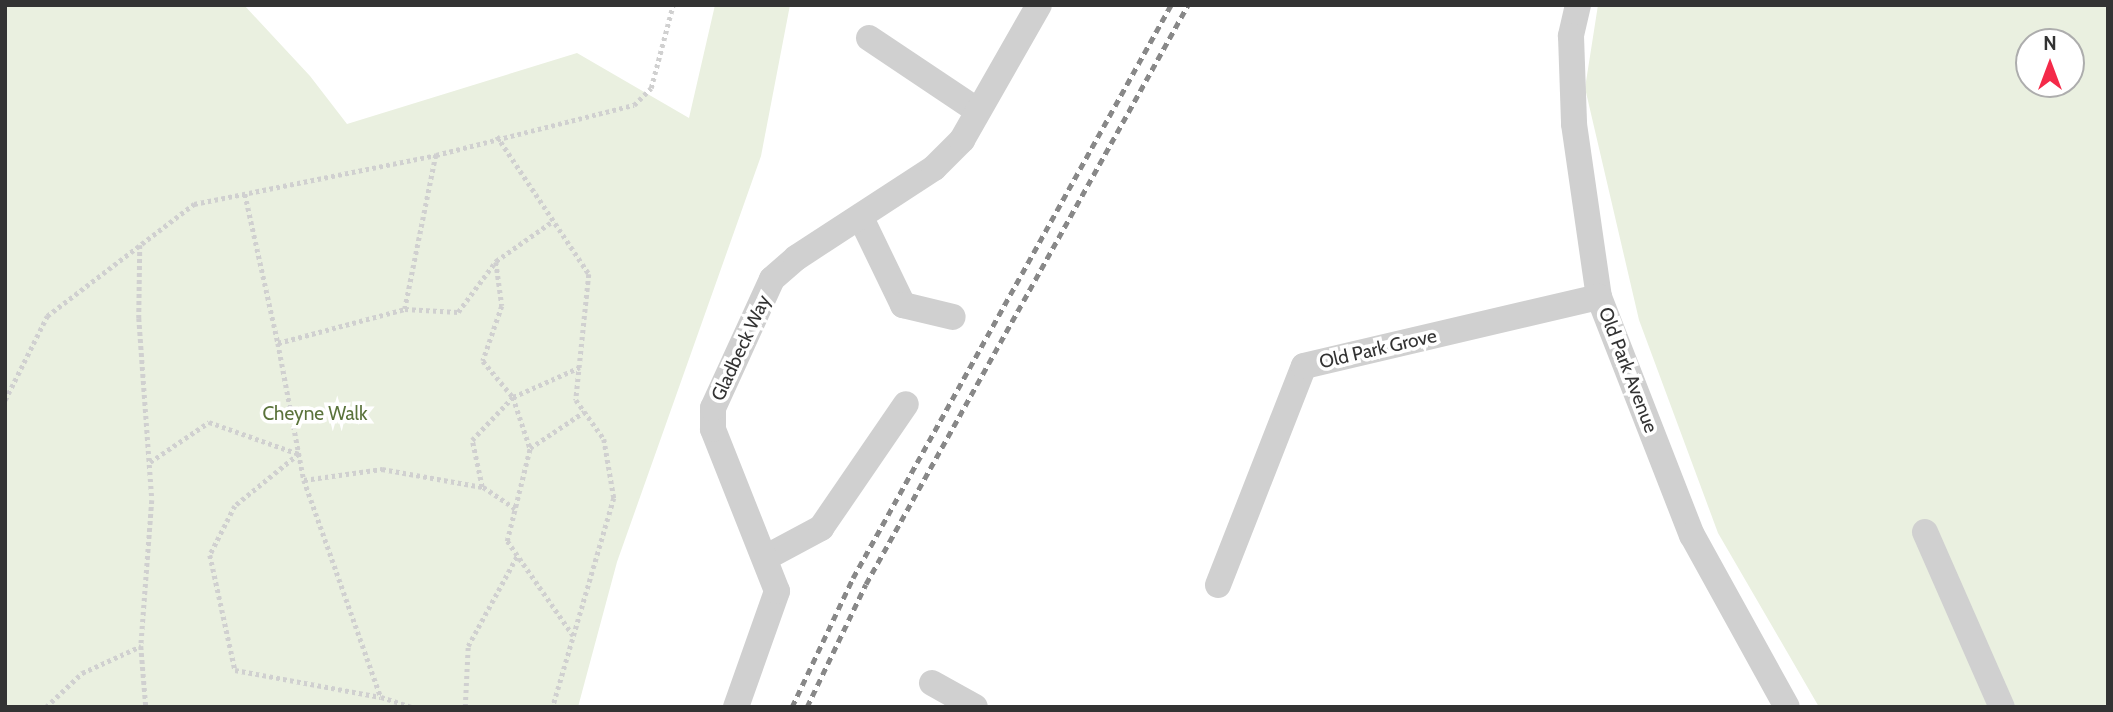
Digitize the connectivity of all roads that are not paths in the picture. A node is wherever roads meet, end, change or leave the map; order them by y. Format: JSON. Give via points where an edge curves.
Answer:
{"nodes":[{"id":1,"x":1039,"y":5,"type":"edge"},
{"id":2,"x":1578,"y":5,"type":"edge"},
{"id":3,"x":869,"y":38,"type":"dead end"},
{"id":4,"x":978,"y":111,"type":"junction"},
{"id":5,"x":861,"y":218,"type":"junction"},
{"id":6,"x":1599,"y":297,"type":"junction"},
{"id":7,"x":953,"y":317,"type":"dead end"},
{"id":8,"x":906,"y":404,"type":"dead end"},
{"id":9,"x":1925,"y":532,"type":"dead end"},
{"id":10,"x":765,"y":558,"type":"junction"},
{"id":11,"x":1218,"y":585,"type":"dead end"},
{"id":12,"x":932,"y":682,"type":"dead end"},
{"id":13,"x":736,"y":707,"type":"edge"},
{"id":14,"x":975,"y":707,"type":"edge"},
{"id":15,"x":1787,"y":707,"type":"edge"},
{"id":16,"x":2002,"y":707,"type":"edge"}],
"edges":[{"from":1,"to":4,"type":"street","name":"Gladbeck Way"},
{"from":2,"to":6,"type":"street","name":"Old Park Avenue","via":[[1571,36],[1574,124]]},
{"from":3,"to":4,"type":"street"},
{"from":4,"to":5,"type":"street","name":"Gladbeck Way","via":[[962,139],[934,168]]},
{"from":5,"to":7,"type":"street","via":[[904,305]]},
{"from":5,"to":10,"type":"street","name":"Gladbeck Way","via":[[796,258],[772,279],[713,408],[713,429]]},
{"from":6,"to":11,"type":"street","name":"Old Park Grove","via":[[1304,366]]},
{"from":6,"to":15,"type":"street","name":"Old Park Avenue","via":[[1692,535]]},
{"from":8,"to":10,"type":"street","via":[[821,528]]},
{"from":9,"to":16,"type":"street"},
{"from":10,"to":13,"type":"street","name":"Gladbeck Way","via":[[777,591]]},
{"from":12,"to":14,"type":"street"}]}
